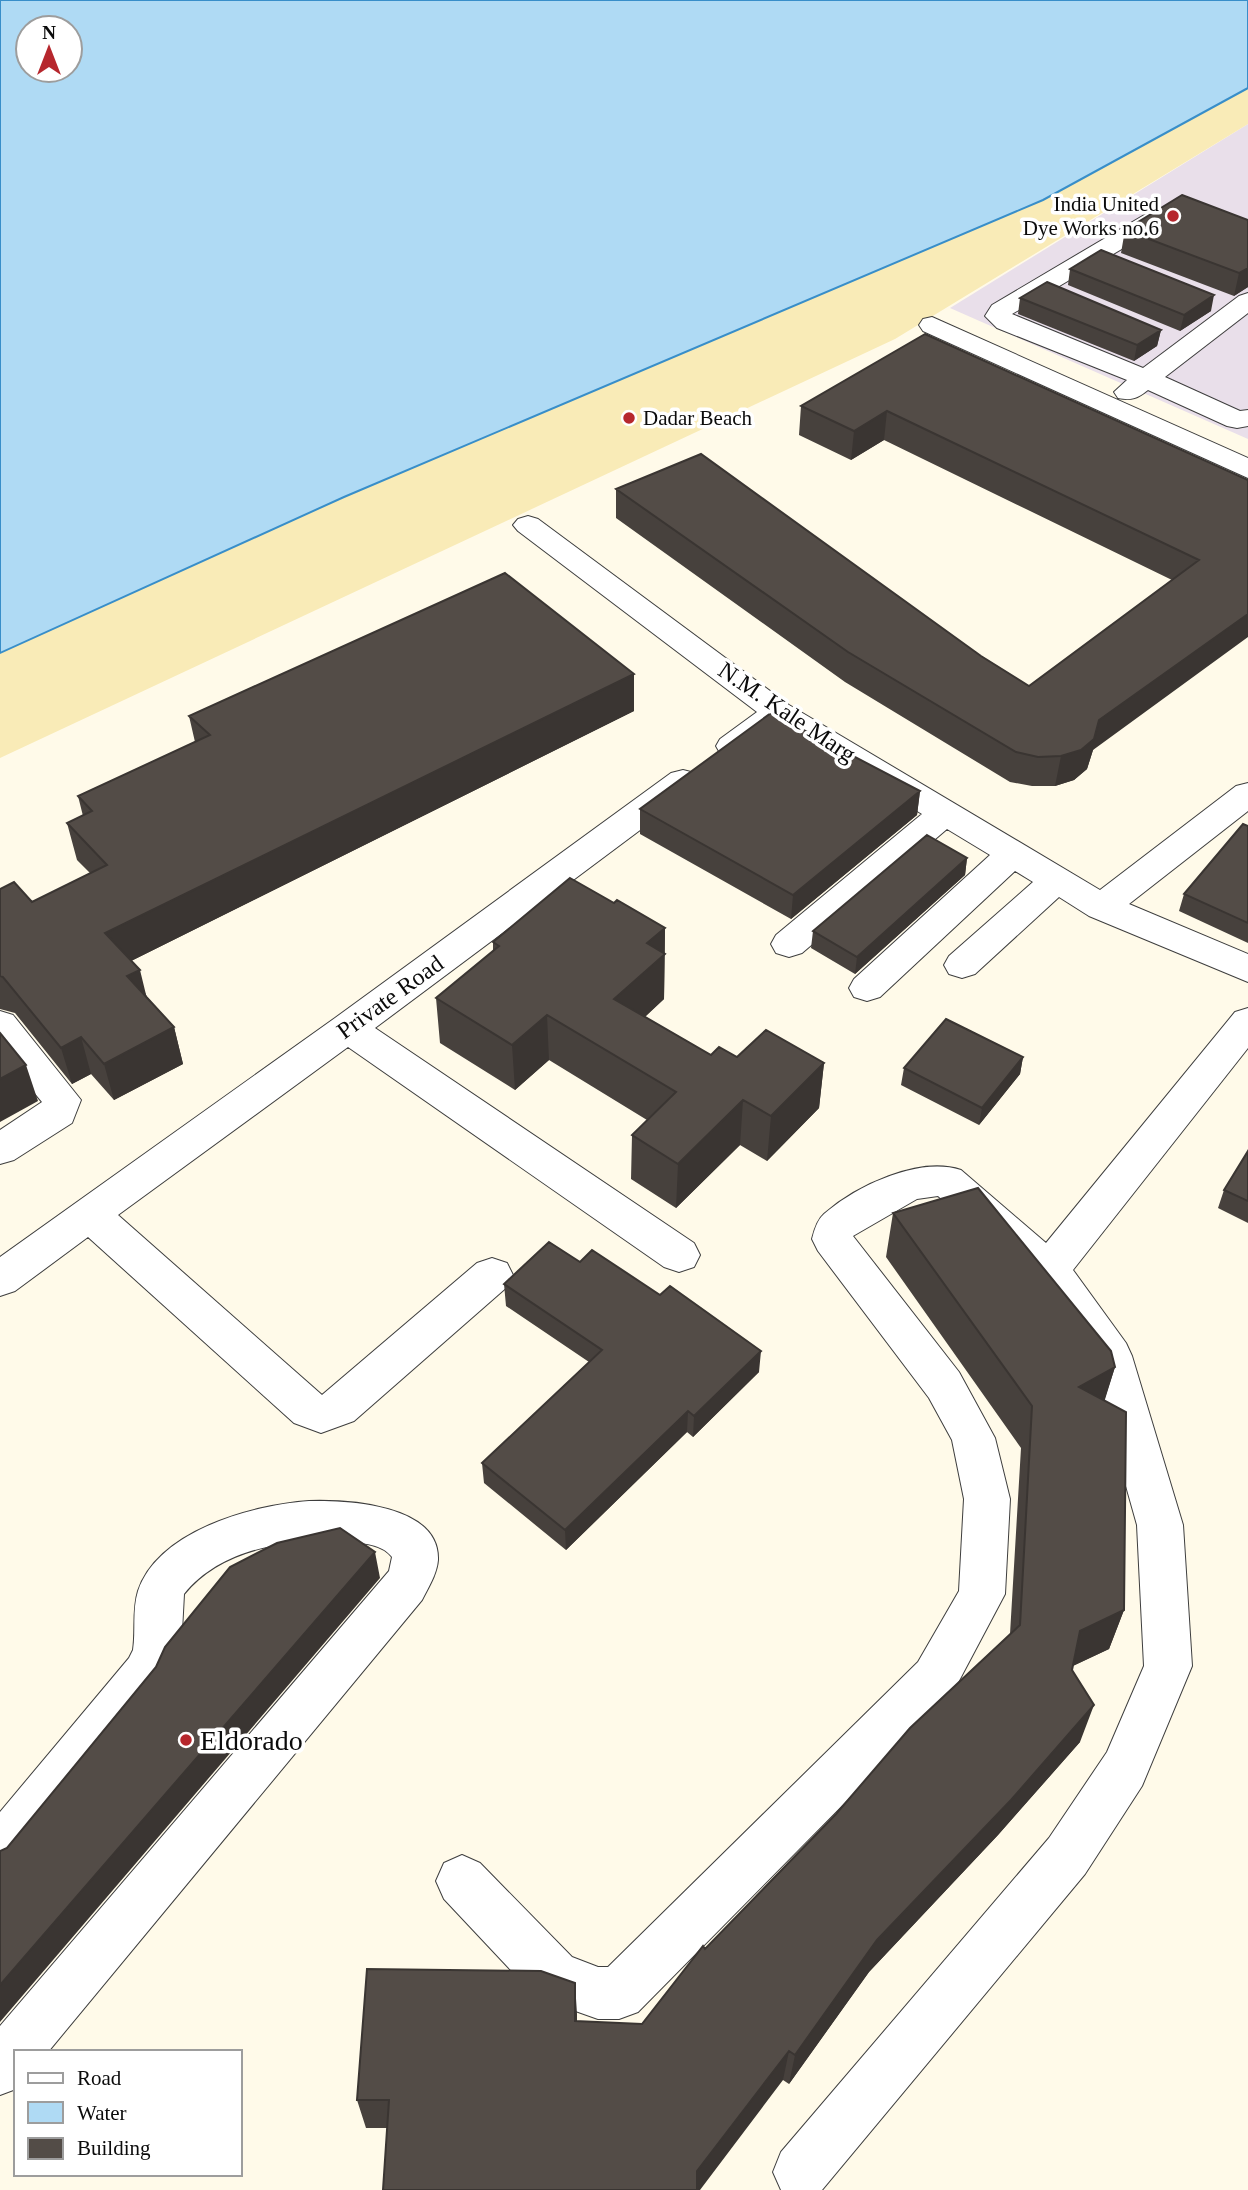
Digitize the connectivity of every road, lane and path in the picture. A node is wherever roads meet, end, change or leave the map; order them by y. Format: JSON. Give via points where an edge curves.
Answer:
{"nodes":[{"id":1,"x":1160,"y":216,"type":"edge"},
{"id":2,"x":1096,"y":254,"type":"junction"},
{"id":3,"x":1122,"y":264,"type":"edge"},
{"id":4,"x":1043,"y":286,"type":"junction"},
{"id":5,"x":1067,"y":296,"type":"edge"},
{"id":6,"x":1210,"y":299,"type":"edge"},
{"id":7,"x":1242,"y":305,"type":"edge"},
{"id":8,"x":932,"y":325,"type":"dead end"},
{"id":9,"x":1145,"y":378,"type":"junction"},
{"id":10,"x":1110,"y":406,"type":"junction"},
{"id":11,"x":1248,"y":418,"type":"edge"},
{"id":12,"x":1248,"y":469,"type":"edge"},
{"id":13,"x":528,"y":525,"type":"dead end"},
{"id":14,"x":778,"y":712,"type":"junction"},
{"id":15,"x":1248,"y":794,"type":"edge"},
{"id":16,"x":933,"y":823,"type":"junction"},
{"id":17,"x":1002,"y":862,"type":"junction"},
{"id":18,"x":1057,"y":880,"type":"junction"},
{"id":19,"x":1102,"y":906,"type":"junction"},
{"id":20,"x":789,"y":944,"type":"dead end"},
{"id":21,"x":962,"y":965,"type":"dead end"},
{"id":22,"x":1248,"y":969,"type":"edge"},
{"id":23,"x":867,"y":988,"type":"dead end"},
{"id":24,"x":1248,"y":1022,"type":"edge"},
{"id":25,"x":0,"y":1025,"type":"edge"},
{"id":26,"x":348,"y":1028,"type":"junction"},
{"id":27,"x":0,"y":1149,"type":"edge"},
{"id":28,"x":89,"y":1214,"type":"junction"},
{"id":29,"x":679,"y":1255,"type":"dead end"},
{"id":30,"x":7,"y":1261,"type":"edge"},
{"id":31,"x":1049,"y":1270,"type":"junction"},
{"id":32,"x":492,"y":1275,"type":"dead end"},
{"id":33,"x":0,"y":1851,"type":"edge"},
{"id":34,"x":463,"y":1881,"type":"dead end"},
{"id":35,"x":15,"y":2050,"type":"edge"},
{"id":36,"x":14,"y":2051,"type":"edge"},
{"id":37,"x":0,"y":2068,"type":"edge"},
{"id":38,"x":801,"y":2172,"type":"dead end"}],
"edges":[{"from":1,"to":2,"type":"street"},
{"from":2,"to":3,"type":"street"},
{"from":2,"to":4,"type":"street"},
{"from":4,"to":5,"type":"street"},
{"from":4,"to":9,"type":"street","via":[[998,316]]},
{"from":6,"to":7,"type":"street"},
{"from":7,"to":9,"type":"street","via":[[1176,340]]},
{"from":8,"to":10,"type":"street"},
{"from":9,"to":10,"type":"street"},
{"from":9,"to":11,"type":"street","via":[[1237,419]]},
{"from":10,"to":12,"type":"street"},
{"from":13,"to":14,"type":"street","name":"N.M. Kale Marg"},
{"from":14,"to":16,"type":"street","name":"N.M. Kale Marg"},
{"from":14,"to":26,"type":"street","name":"Private Road"},
{"from":15,"to":19,"type":"street"},
{"from":16,"to":17,"type":"street","name":"N.M. Kale Marg"},
{"from":16,"to":20,"type":"street"},
{"from":17,"to":18,"type":"street"},
{"from":17,"to":23,"type":"street"},
{"from":18,"to":19,"type":"street"},
{"from":18,"to":21,"type":"street"},
{"from":19,"to":22,"type":"street"},
{"from":24,"to":31,"type":"street"},
{"from":25,"to":27,"type":"street","via":[[62,1100],[58,1114]]},
{"from":26,"to":28,"type":"street","name":"Private Road"},
{"from":26,"to":29,"type":"street"},
{"from":28,"to":30,"type":"street","name":"Private Road"},
{"from":28,"to":32,"type":"street","via":[[321,1415],[339,1408]]},
{"from":31,"to":34,"type":"street","via":[[947,1181],[909,1184],[836,1227],[832,1239],[944,1385],[976,1450],[987,1499],[982,1594],[935,1678],[620,1993],[598,1993],[555,1978]]},
{"from":31,"to":38,"type":"street","via":[[1111,1356],[1160,1525],[1168,1666],[1125,1769],[1067,1856]]},
{"from":33,"to":35,"type":"street","via":[[146,1674],[157,1652],[159,1596],[171,1575],[212,1546],[277,1524],[341,1520],[378,1526],[402,1536],[413,1549],[415,1566],[406,1585]]},
{"from":36,"to":37,"type":"street"}]}
